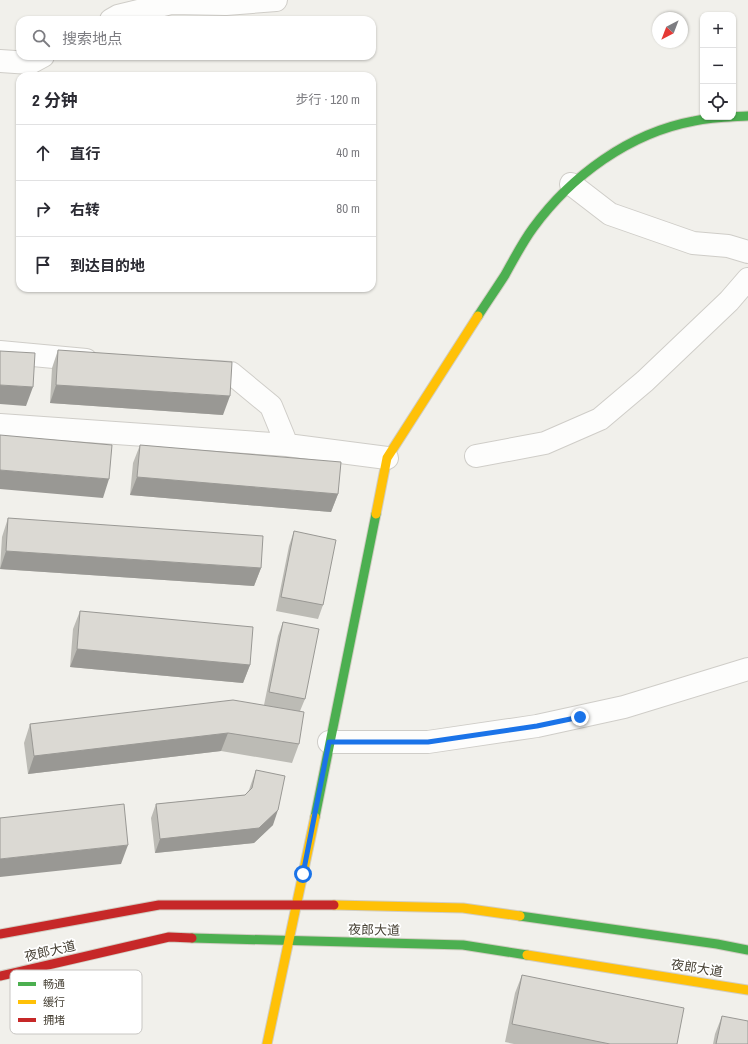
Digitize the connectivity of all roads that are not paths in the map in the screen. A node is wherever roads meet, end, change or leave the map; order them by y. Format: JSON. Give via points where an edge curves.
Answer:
{"nodes":[{"id":1,"x":276,"y":0,"type":"edge"},
{"id":2,"x":118,"y":16,"type":"edge"},
{"id":3,"x":36,"y":60,"type":"edge"},
{"id":4,"x":0,"y":62,"type":"edge"},
{"id":5,"x":748,"y":116,"type":"edge"},
{"id":6,"x":571,"y":184,"type":"junction"},
{"id":7,"x":748,"y":252,"type":"edge"},
{"id":8,"x":748,"y":279,"type":"edge"},
{"id":9,"x":0,"y":352,"type":"edge"},
{"id":10,"x":104,"y":362,"type":"edge"},
{"id":11,"x":183,"y":369,"type":"edge"},
{"id":12,"x":0,"y":425,"type":"edge"},
{"id":13,"x":286,"y":445,"type":"junction"},
{"id":14,"x":476,"y":456,"type":"dead end"},
{"id":15,"x":387,"y":458,"type":"junction"},
{"id":16,"x":748,"y":669,"type":"edge"},
{"id":17,"x":329,"y":742,"type":"junction"},
{"id":18,"x":297,"y":904,"type":"junction"},
{"id":19,"x":0,"y":934,"type":"edge"},
{"id":20,"x":288,"y":941,"type":"junction"},
{"id":21,"x":748,"y":950,"type":"edge"},
{"id":22,"x":26,"y":970,"type":"edge"},
{"id":23,"x":10,"y":974,"type":"edge"},
{"id":24,"x":0,"y":976,"type":"edge"},
{"id":25,"x":748,"y":990,"type":"edge"},
{"id":26,"x":267,"y":1044,"type":"edge"}],
"edges":[{"from":1,"to":2,"type":"street","via":[[226,4],[170,3]]},
{"from":3,"to":4,"type":"street","via":[[30,63]]},
{"from":5,"to":6,"type":"main road","via":[[699,120],[644,137],[618,150]]},
{"from":6,"to":7,"type":"street","via":[[610,214],[693,243],[728,246]]},
{"from":6,"to":15,"type":"main road","via":[[533,226],[504,276]]},
{"from":8,"to":14,"type":"street","via":[[729,302],[645,381],[600,419],[545,443]]},
{"from":9,"to":10,"type":"street"},
{"from":11,"to":13,"type":"street","via":[[231,373],[271,406]]},
{"from":12,"to":13,"type":"street"},
{"from":13,"to":15,"type":"street"},
{"from":15,"to":17,"type":"main road"},
{"from":16,"to":17,"type":"street","via":[[624,707],[537,726],[428,742]]},
{"from":17,"to":18,"type":"main road"},
{"from":18,"to":19,"type":"main road","name":"夜郎大道","via":[[159,905]]},
{"from":18,"to":20,"type":"main road"},
{"from":18,"to":21,"type":"main road","name":"夜郎大道","via":[[463,908]]},
{"from":20,"to":22,"type":"main road","name":"夜郎大道","via":[[169,937]]},
{"from":20,"to":25,"type":"main road","name":"夜郎大道","via":[[463,945]]},
{"from":20,"to":26,"type":"main road"},
{"from":23,"to":24,"type":"main road","name":"夜郎大道"}]}
